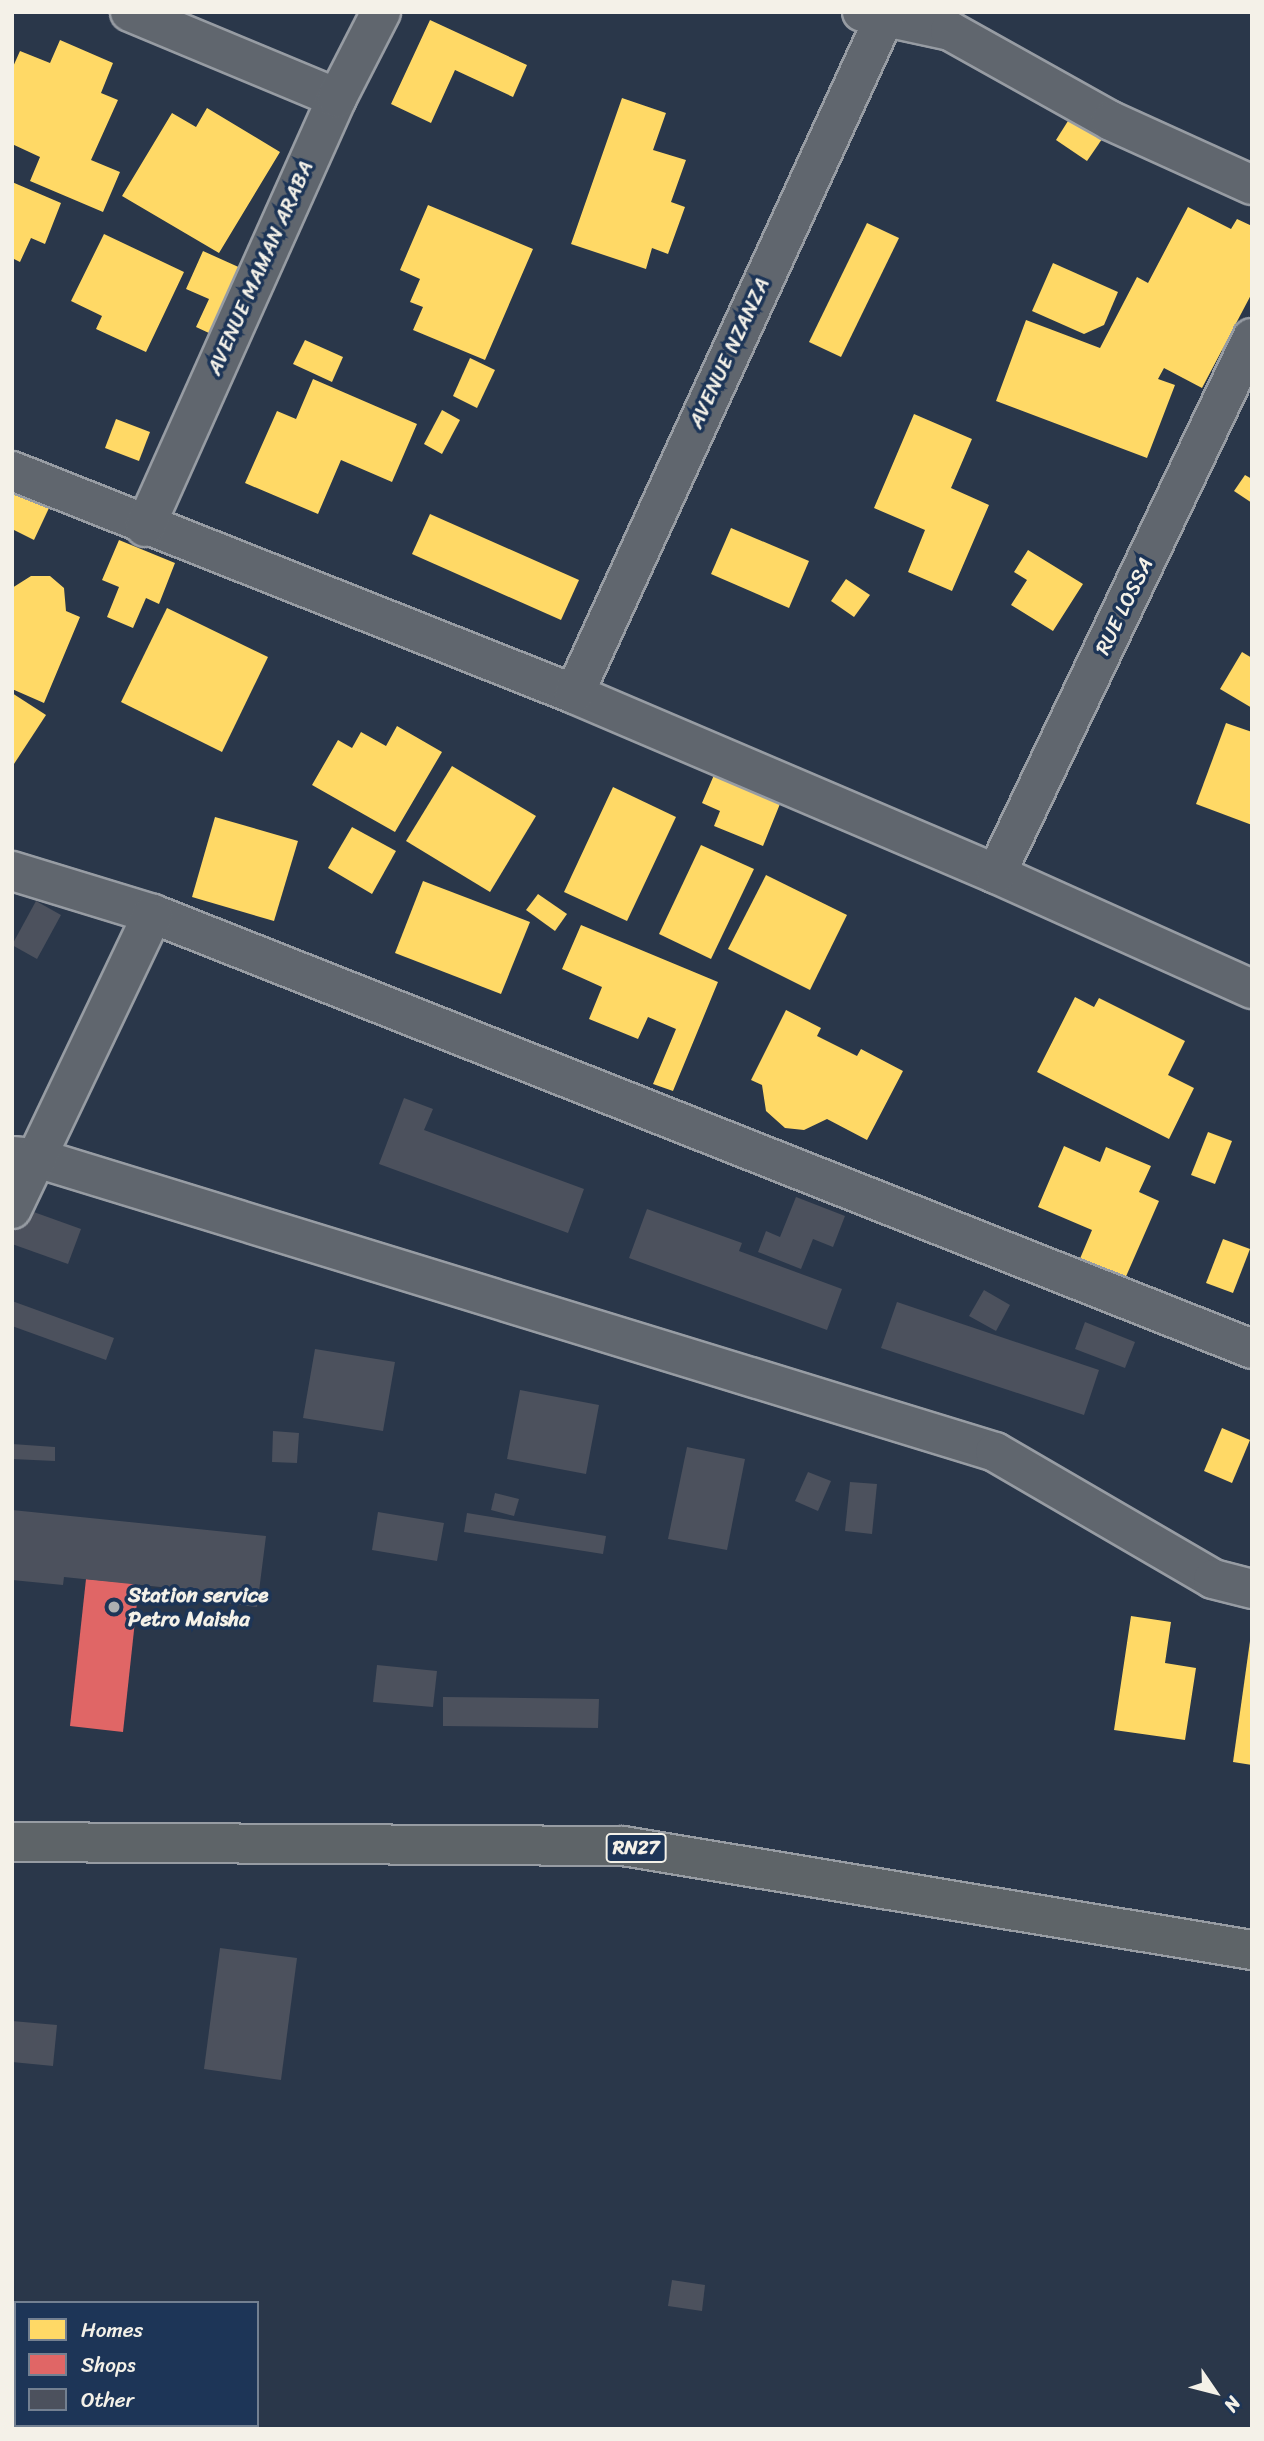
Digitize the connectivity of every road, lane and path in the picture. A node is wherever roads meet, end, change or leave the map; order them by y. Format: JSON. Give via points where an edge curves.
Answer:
{"nodes":[{"id":1,"x":130,"y":12,"type":"edge"},
{"id":2,"x":381,"y":12,"type":"edge"},
{"id":3,"x":877,"y":15,"type":"edge"},
{"id":4,"x":337,"y":98,"type":"junction"},
{"id":5,"x":1252,"y":185,"type":"edge"},
{"id":6,"x":1252,"y":338,"type":"edge"},
{"id":7,"x":12,"y":471,"type":"edge"},
{"id":8,"x":145,"y":527,"type":"junction"},
{"id":9,"x":573,"y":694,"type":"junction"},
{"id":10,"x":12,"y":871,"type":"edge"},
{"id":11,"x":996,"y":874,"type":"junction"},
{"id":12,"x":153,"y":914,"type":"junction"},
{"id":13,"x":1252,"y":989,"type":"edge"},
{"id":14,"x":24,"y":1157,"type":"edge"},
{"id":15,"x":12,"y":1209,"type":"edge"},
{"id":16,"x":1252,"y":1349,"type":"edge"},
{"id":17,"x":1252,"y":1589,"type":"edge"},
{"id":18,"x":12,"y":1842,"type":"edge"},
{"id":19,"x":1252,"y":1950,"type":"edge"}],
"edges":[{"from":1,"to":4,"type":"street"},
{"from":2,"to":4,"type":"street","name":"AVENUE MAMAN ARABA"},
{"from":3,"to":5,"type":"street","via":[[950,31],[1111,121]]},
{"from":3,"to":9,"type":"street","name":"AVENUE NZANZA"},
{"from":4,"to":8,"type":"street","name":"AVENUE MAMAN ARABA"},
{"from":6,"to":11,"type":"street","name":"RUE LOSSA"},
{"from":7,"to":8,"type":"street"},
{"from":8,"to":9,"type":"street"},
{"from":9,"to":11,"type":"street"},
{"from":10,"to":12,"type":"street"},
{"from":11,"to":13,"type":"street"},
{"from":12,"to":14,"type":"street"},
{"from":12,"to":16,"type":"street"},
{"from":14,"to":15,"type":"street"},
{"from":14,"to":17,"type":"street","via":[[995,1452],[1213,1579]]},
{"from":18,"to":19,"type":"main road","number":"RN27","via":[[623,1846]]}]}
